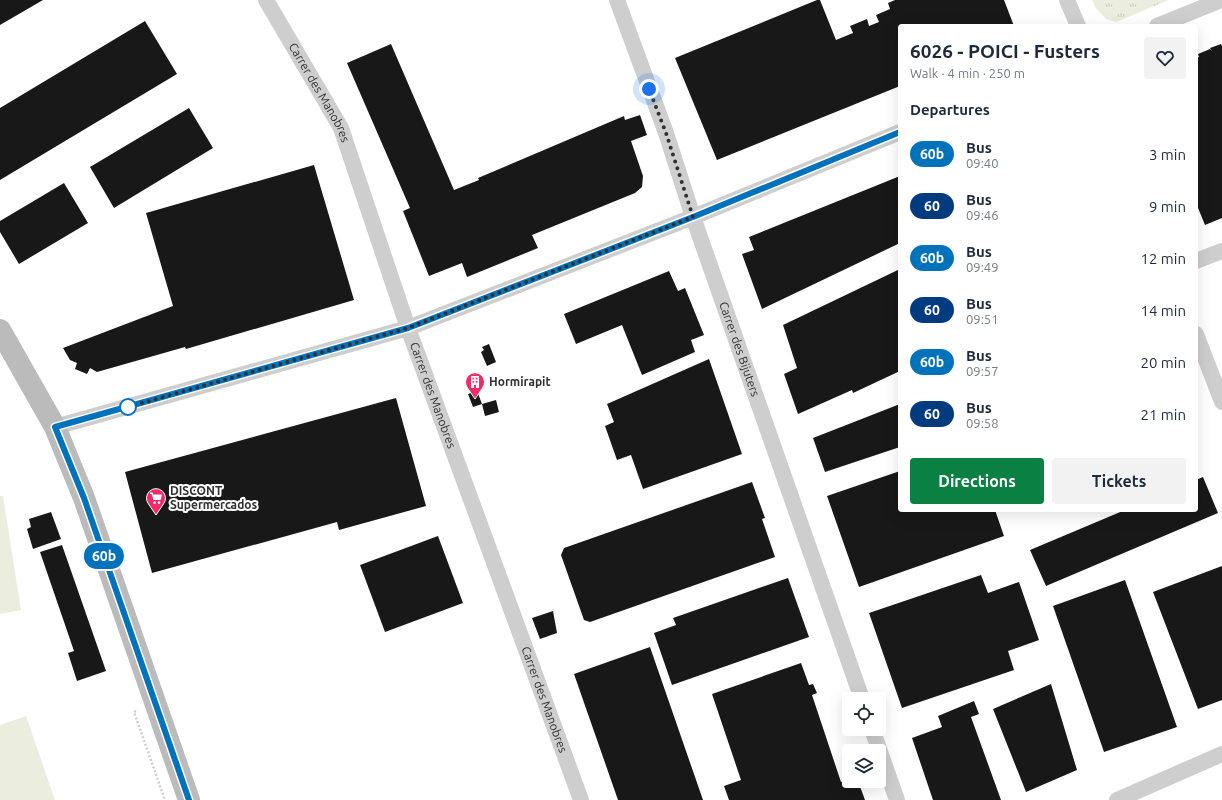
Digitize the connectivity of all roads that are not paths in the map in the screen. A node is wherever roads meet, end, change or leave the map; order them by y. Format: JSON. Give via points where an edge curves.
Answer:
{"nodes":[{"id":1,"x":266,"y":0,"type":"edge"},
{"id":2,"x":617,"y":0,"type":"edge"},
{"id":3,"x":1067,"y":0,"type":"edge"},
{"id":4,"x":1221,"y":0,"type":"edge"},
{"id":5,"x":1077,"y":24,"type":"edge"},
{"id":6,"x":1162,"y":24,"type":"edge"},
{"id":7,"x":898,"y":133,"type":"edge"},
{"id":8,"x":693,"y":217,"type":"junction"},
{"id":9,"x":1222,"y":251,"type":"edge"},
{"id":10,"x":1198,"y":260,"type":"edge"},
{"id":11,"x":408,"y":328,"type":"junction"},
{"id":12,"x":0,"y":330,"type":"edge"},
{"id":13,"x":1198,"y":339,"type":"edge"},
{"id":14,"x":1222,"y":402,"type":"edge"},
{"id":15,"x":55,"y":427,"type":"junction"},
{"id":16,"x":860,"y":692,"type":"edge"},
{"id":17,"x":874,"y":736,"type":"edge"},
{"id":18,"x":1222,"y":754,"type":"edge"},
{"id":19,"x":188,"y":800,"type":"edge"},
{"id":20,"x":581,"y":800,"type":"edge"},
{"id":21,"x":897,"y":800,"type":"edge"},
{"id":22,"x":1117,"y":800,"type":"edge"}],
"edges":[{"from":1,"to":11,"type":"street","name":"Carrer des Manobres","via":[[341,128]]},
{"from":2,"to":8,"type":"street","name":"Carrer des Bijuters","via":[[666,133]]},
{"from":3,"to":5,"type":"street"},
{"from":4,"to":6,"type":"street"},
{"from":7,"to":8,"type":"street"},
{"from":8,"to":11,"type":"street"},
{"from":8,"to":16,"type":"street","name":"Carrer des Bijuters"},
{"from":9,"to":10,"type":"street"},
{"from":11,"to":15,"type":"street"},
{"from":11,"to":20,"type":"street","name":"Carrer des Manobres"},
{"from":12,"to":15,"type":"street"},
{"from":13,"to":14,"type":"street"},
{"from":15,"to":19,"type":"street","via":[[84,498]]},
{"from":17,"to":21,"type":"street"},
{"from":18,"to":22,"type":"street"}]}
